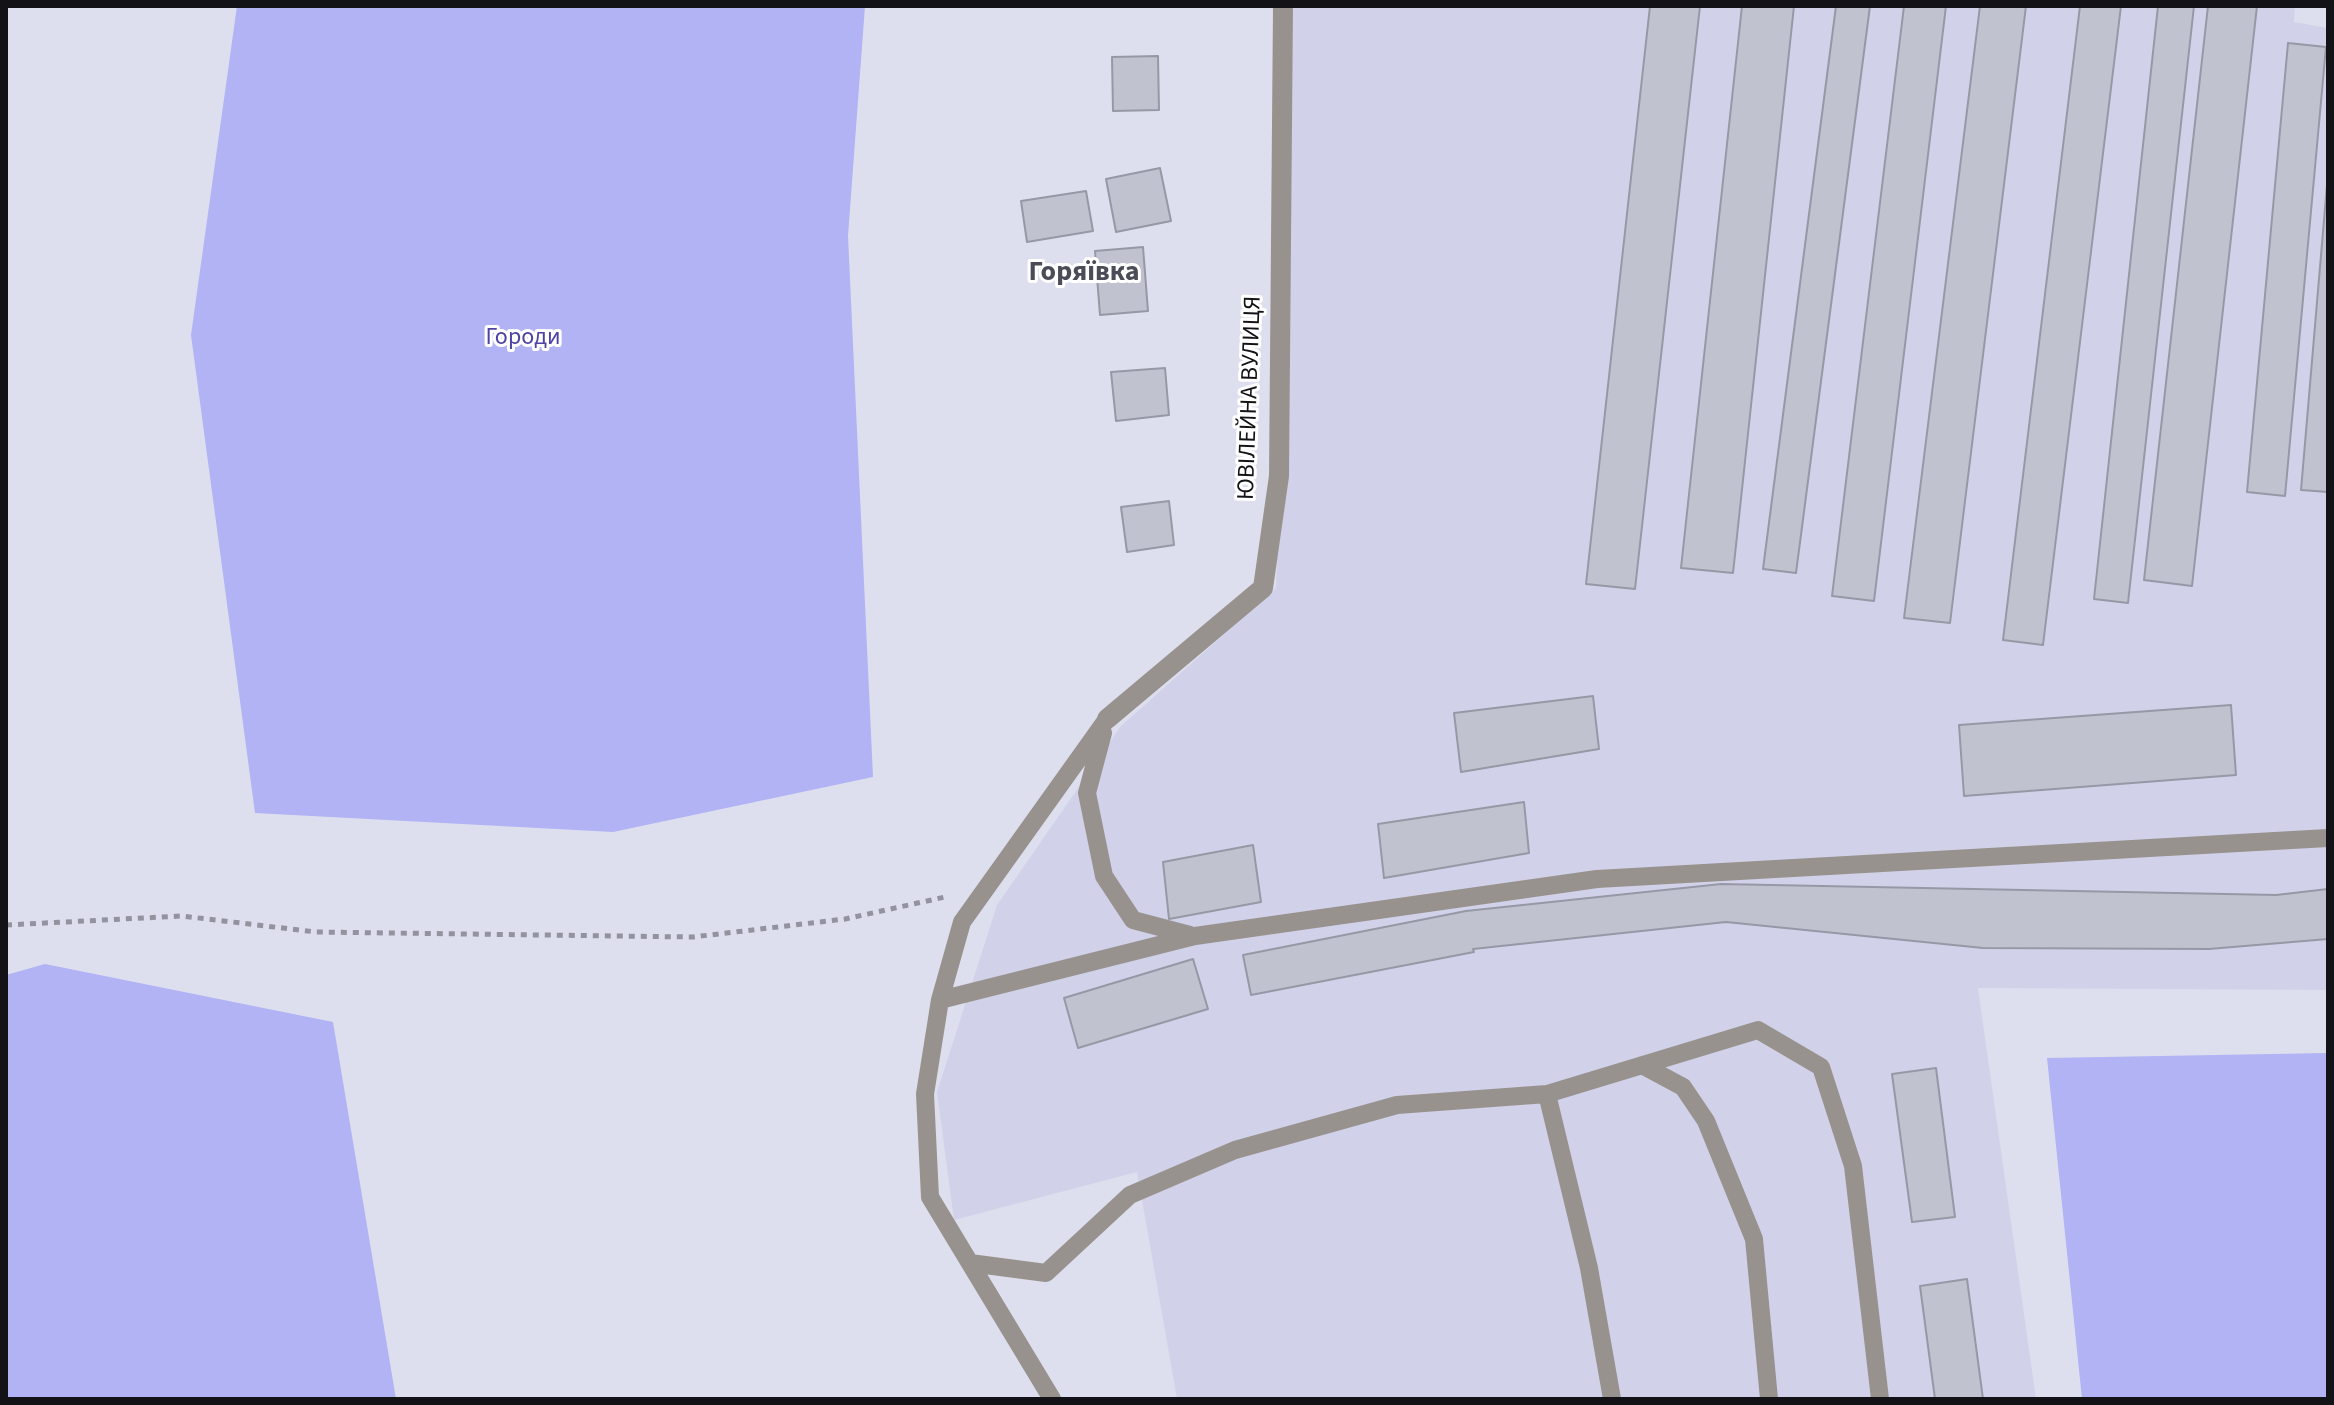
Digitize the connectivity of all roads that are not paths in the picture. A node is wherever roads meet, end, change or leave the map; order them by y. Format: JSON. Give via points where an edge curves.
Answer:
{"nodes":[{"id":1,"x":1283,"y":6,"type":"edge"},
{"id":2,"x":1107,"y":719,"type":"junction"},
{"id":3,"x":2328,"y":838,"type":"edge"},
{"id":4,"x":1195,"y":936,"type":"junction"},
{"id":5,"x":940,"y":1000,"type":"junction"},
{"id":6,"x":1642,"y":1065,"type":"junction"},
{"id":7,"x":1547,"y":1094,"type":"junction"},
{"id":8,"x":970,"y":1263,"type":"junction"},
{"id":9,"x":1052,"y":1399,"type":"edge"},
{"id":10,"x":1612,"y":1399,"type":"edge"},
{"id":11,"x":1769,"y":1399,"type":"edge"},
{"id":12,"x":1880,"y":1399,"type":"edge"}],
"edges":[{"from":1,"to":2,"type":"street","name":"ЮВІЛЕЙНА ВУЛИЦЯ","via":[[1279,476],[1263,588]]},
{"from":2,"to":4,"type":"lane","via":[[1087,793],[1104,876],[1133,920]]},
{"from":2,"to":5,"type":"lane","via":[[962,922]]},
{"from":3,"to":4,"type":"lane","via":[[1597,879]]},
{"from":4,"to":5,"type":"lane"},
{"from":5,"to":8,"type":"lane","via":[[925,1094],[930,1197]]},
{"from":6,"to":7,"type":"lane"},
{"from":6,"to":11,"type":"lane","via":[[1683,1087],[1706,1121],[1754,1239]]},
{"from":6,"to":12,"type":"lane","via":[[1758,1030],[1821,1067],[1853,1166]]},
{"from":7,"to":8,"type":"lane","via":[[1397,1105],[1235,1150],[1130,1195],[1046,1273]]},
{"from":7,"to":10,"type":"lane","via":[[1589,1268]]},
{"from":8,"to":9,"type":"lane"}]}
